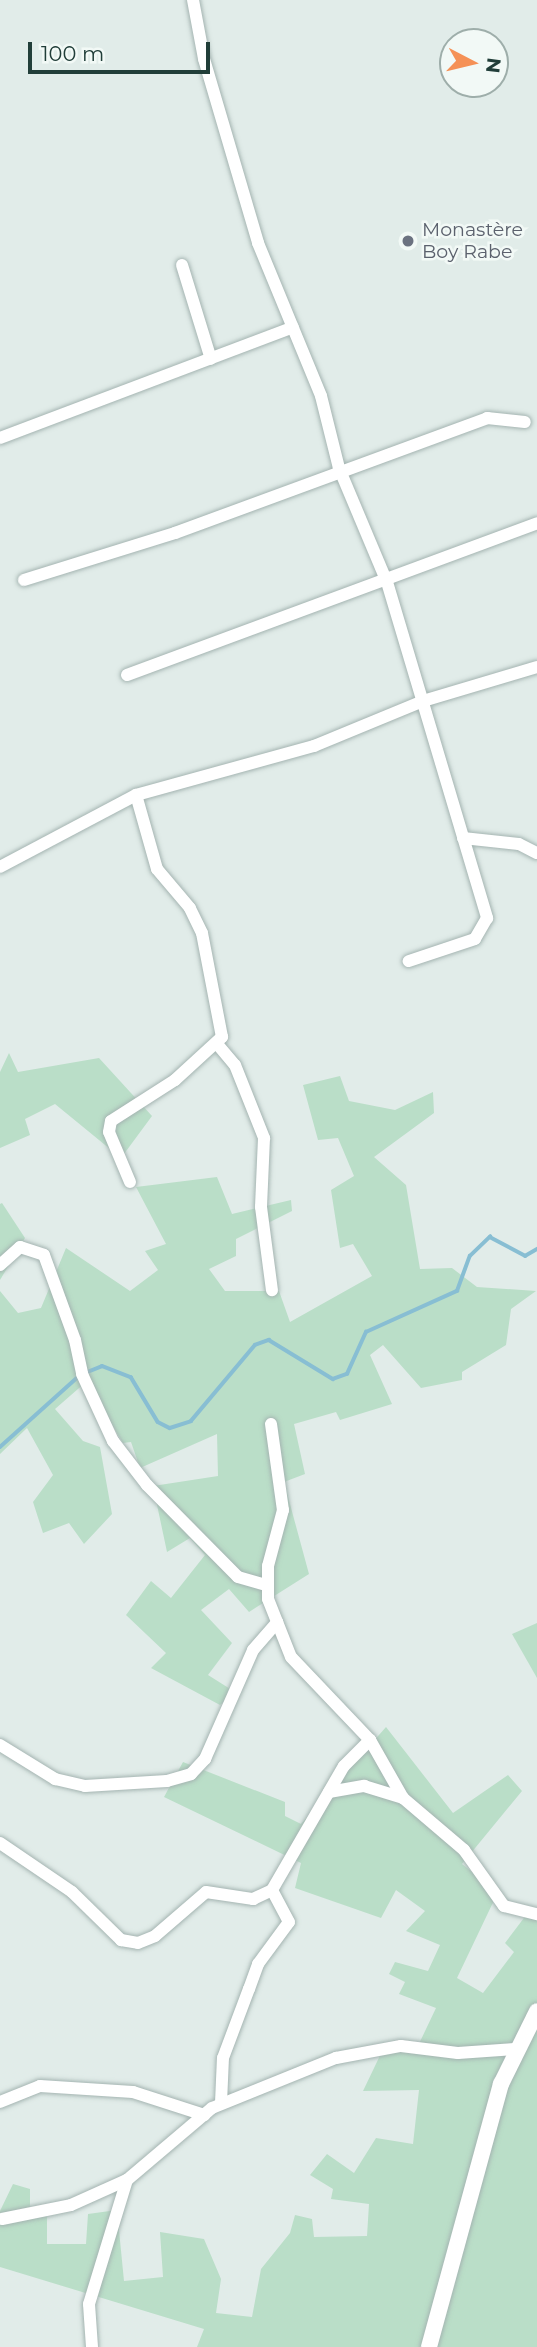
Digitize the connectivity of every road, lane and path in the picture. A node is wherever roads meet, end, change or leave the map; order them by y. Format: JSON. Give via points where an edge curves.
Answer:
{"nodes":[{"id":1,"x":193,"y":0,"type":"edge"},
{"id":2,"x":182,"y":265,"type":"dead end"},
{"id":3,"x":293,"y":327,"type":"junction"},
{"id":4,"x":211,"y":359,"type":"junction"},
{"id":5,"x":525,"y":422,"type":"dead end"},
{"id":6,"x":0,"y":438,"type":"edge"},
{"id":7,"x":339,"y":468,"type":"junction"},
{"id":8,"x":537,"y":523,"type":"edge"},
{"id":9,"x":24,"y":580,"type":"dead end"},
{"id":10,"x":387,"y":582,"type":"junction"},
{"id":11,"x":537,"y":667,"type":"edge"},
{"id":12,"x":127,"y":675,"type":"dead end"},
{"id":13,"x":423,"y":701,"type":"junction"},
{"id":14,"x":136,"y":795,"type":"junction"},
{"id":15,"x":463,"y":838,"type":"junction"},
{"id":16,"x":537,"y":853,"type":"edge"},
{"id":17,"x":0,"y":867,"type":"edge"},
{"id":18,"x":409,"y":961,"type":"dead end"},
{"id":19,"x":218,"y":1045,"type":"junction"},
{"id":20,"x":131,"y":1182,"type":"dead end"},
{"id":21,"x":0,"y":1265,"type":"edge"},
{"id":22,"x":272,"y":1290,"type":"dead end"},
{"id":23,"x":271,"y":1424,"type":"dead end"},
{"id":24,"x":266,"y":1585,"type":"junction"},
{"id":25,"x":277,"y":1622,"type":"junction"},
{"id":26,"x":370,"y":1741,"type":"junction"},
{"id":27,"x":0,"y":1745,"type":"edge"},
{"id":28,"x":329,"y":1792,"type":"junction"},
{"id":29,"x":403,"y":1798,"type":"junction"},
{"id":30,"x":0,"y":1843,"type":"edge"},
{"id":31,"x":272,"y":1890,"type":"junction"},
{"id":32,"x":537,"y":1914,"type":"edge"},
{"id":33,"x":537,"y":2011,"type":"edge"},
{"id":34,"x":514,"y":2049,"type":"junction"},
{"id":35,"x":0,"y":2102,"type":"edge"},
{"id":36,"x":221,"y":2103,"type":"junction"},
{"id":37,"x":204,"y":2115,"type":"junction"},
{"id":38,"x":127,"y":2180,"type":"junction"},
{"id":39,"x":2,"y":2219,"type":"dead end"},
{"id":40,"x":92,"y":2347,"type":"edge"},
{"id":41,"x":429,"y":2347,"type":"edge"}],
"edges":[{"from":1,"to":3,"type":"street","via":[[236,173]]},
{"from":2,"to":4,"type":"street"},
{"from":3,"to":4,"type":"street"},
{"from":3,"to":7,"type":"street","via":[[321,396]]},
{"from":4,"to":6,"type":"street"},
{"from":5,"to":7,"type":"street","via":[[487,418]]},
{"from":7,"to":9,"type":"street","via":[[174,533]]},
{"from":7,"to":10,"type":"street"},
{"from":8,"to":10,"type":"street"},
{"from":10,"to":12,"type":"street"},
{"from":10,"to":13,"type":"street"},
{"from":11,"to":13,"type":"street"},
{"from":13,"to":14,"type":"street","via":[[314,746]]},
{"from":13,"to":15,"type":"street"},
{"from":14,"to":17,"type":"street"},
{"from":14,"to":19,"type":"street","via":[[157,869],[190,908],[202,933],[222,1037]]},
{"from":15,"to":16,"type":"street","via":[[519,844]]},
{"from":15,"to":18,"type":"street","via":[[487,918],[485,927],[475,939]]},
{"from":19,"to":20,"type":"street","via":[[111,1121],[109,1132]]},
{"from":19,"to":22,"type":"street","via":[[235,1065],[264,1138],[261,1207]]},
{"from":21,"to":24,"type":"street","via":[[20,1247],[44,1255],[75,1340],[82,1374],[113,1441],[147,1485],[238,1577]]},
{"from":23,"to":24,"type":"street","via":[[283,1510]]},
{"from":24,"to":25,"type":"street"},
{"from":25,"to":26,"type":"street","via":[[291,1657]]},
{"from":25,"to":27,"type":"street","via":[[253,1650],[205,1759],[191,1774],[157,1783],[85,1786],[55,1779]]},
{"from":26,"to":28,"type":"street","via":[[344,1766]]},
{"from":26,"to":29,"type":"street"},
{"from":28,"to":29,"type":"street","via":[[364,1786]]},
{"from":28,"to":31,"type":"street"},
{"from":29,"to":32,"type":"street","via":[[464,1850],[504,1906]]},
{"from":30,"to":31,"type":"street","via":[[72,1892],[121,1940],[138,1943],[206,1892],[253,1899]]},
{"from":31,"to":36,"type":"street","via":[[289,1922],[258,1964],[229,2042],[218,2085]]},
{"from":33,"to":34,"type":"main road"},
{"from":34,"to":36,"type":"street","via":[[475,2053],[425,2046],[374,2049],[271,2080]]},
{"from":34,"to":41,"type":"main road"},
{"from":35,"to":37,"type":"street","via":[[40,2086],[125,2091]]},
{"from":36,"to":37,"type":"street"},
{"from":37,"to":38,"type":"street"},
{"from":38,"to":39,"type":"street","via":[[71,2205]]},
{"from":38,"to":40,"type":"street","via":[[89,2304]]}]}
